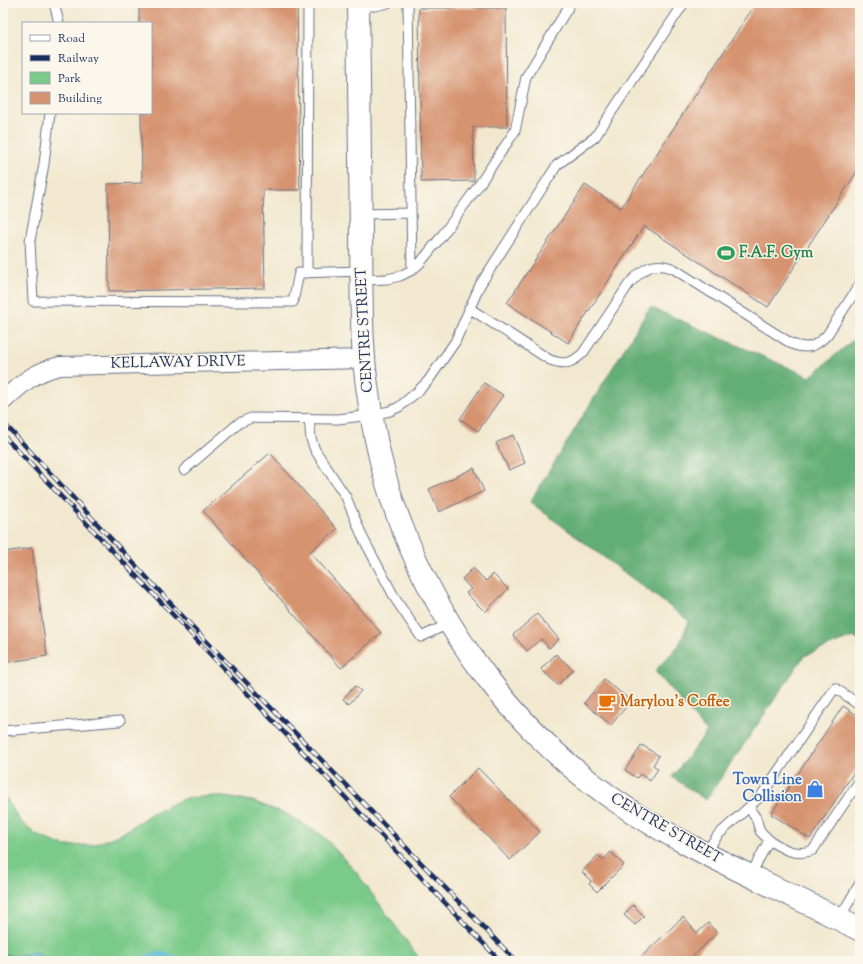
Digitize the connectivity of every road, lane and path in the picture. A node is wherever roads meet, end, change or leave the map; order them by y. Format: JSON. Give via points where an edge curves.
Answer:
{"nodes":[{"id":1,"x":54,"y":3,"type":"edge"},
{"id":2,"x":308,"y":3,"type":"edge"},
{"id":3,"x":388,"y":3,"type":"edge"},
{"id":4,"x":408,"y":3,"type":"edge"},
{"id":5,"x":569,"y":3,"type":"edge"},
{"id":6,"x":684,"y":3,"type":"edge"},
{"id":7,"x":358,"y":4,"type":"edge"},
{"id":8,"x":59,"y":22,"type":"edge"},
{"id":9,"x":50,"y":114,"type":"edge"},
{"id":10,"x":410,"y":213,"type":"junction"},
{"id":11,"x":361,"y":214,"type":"junction"},
{"id":12,"x":412,"y":270,"type":"junction"},
{"id":13,"x":307,"y":272,"type":"junction"},
{"id":14,"x":361,"y":275,"type":"junction"},
{"id":15,"x":860,"y":284,"type":"edge"},
{"id":16,"x":469,"y":308,"type":"junction"},
{"id":17,"x":364,"y":359,"type":"junction"},
{"id":18,"x":3,"y":401,"type":"edge"},
{"id":19,"x":371,"y":415,"type":"junction"},
{"id":20,"x":310,"y":418,"type":"junction"},
{"id":21,"x":184,"y":470,"type":"dead end"},
{"id":22,"x":450,"y":623,"type":"junction"},
{"id":23,"x":860,"y":705,"type":"edge"},
{"id":24,"x":120,"y":721,"type":"dead end"},
{"id":25,"x":3,"y":731,"type":"edge"},
{"id":26,"x":860,"y":780,"type":"edge"},
{"id":27,"x":749,"y":808,"type":"junction"},
{"id":28,"x":769,"y":840,"type":"junction"},
{"id":29,"x":705,"y":853,"type":"junction"},
{"id":30,"x":750,"y":876,"type":"junction"},
{"id":31,"x":860,"y":883,"type":"edge"},
{"id":32,"x":840,"y":919,"type":"junction"},
{"id":33,"x":860,"y":930,"type":"edge"}],
"edges":[{"from":1,"to":8,"type":"lane"},
{"from":2,"to":13,"type":"lane"},
{"from":3,"to":7,"type":"lane","via":[[375,6]]},
{"from":4,"to":10,"type":"lane"},
{"from":5,"to":12,"type":"lane","via":[[526,77],[515,131],[441,237]]},
{"from":6,"to":16,"type":"lane","via":[[595,137],[557,165],[480,285]]},
{"from":7,"to":11,"type":"main road","name":"CENTRE STREET"},
{"from":9,"to":13,"type":"lane","via":[[30,241],[33,301],[293,302],[299,273]]},
{"from":10,"to":11,"type":"lane"},
{"from":10,"to":12,"type":"lane"},
{"from":11,"to":14,"type":"main road","name":"CENTRE STREET"},
{"from":12,"to":14,"type":"lane","via":[[400,276],[387,278]]},
{"from":13,"to":14,"type":"lane"},
{"from":14,"to":17,"type":"main road","name":"CENTRE STREET"},
{"from":15,"to":16,"type":"lane","via":[[827,336],[811,347],[801,347],[792,344],[674,269],[661,265],[653,266],[637,275],[629,284],[583,353],[568,363],[550,360]]},
{"from":16,"to":19,"type":"lane","via":[[455,342],[428,381],[399,407]]},
{"from":17,"to":18,"type":"street","name":"KELLAWAY DRIVE","via":[[70,365],[51,368],[30,377]]},
{"from":17,"to":19,"type":"main road","name":"CENTRE STREET"},
{"from":19,"to":20,"type":"lane","via":[[338,419]]},
{"from":19,"to":22,"type":"main road","name":"CENTRE STREET","via":[[383,469],[399,520],[427,584]]},
{"from":20,"to":21,"type":"lane","via":[[245,420]]},
{"from":20,"to":22,"type":"lane","via":[[311,439],[315,450],[346,497],[363,538],[396,600],[421,637]]},
{"from":22,"to":29,"type":"main road","name":"CENTRE STREET","via":[[505,700],[562,758],[595,786],[635,814]]},
{"from":23,"to":27,"type":"lane","via":[[835,688],[761,796]]},
{"from":24,"to":25,"type":"lane"},
{"from":26,"to":28,"type":"lane","via":[[813,850],[806,853],[788,851]]},
{"from":27,"to":28,"type":"lane","via":[[756,818],[760,832]]},
{"from":27,"to":29,"type":"lane","via":[[718,835]]},
{"from":28,"to":30,"type":"lane"},
{"from":29,"to":30,"type":"main road","name":"CENTRE STREET"},
{"from":30,"to":32,"type":"main road","name":"CENTRE STREET"},
{"from":31,"to":32,"type":"lane"},
{"from":32,"to":33,"type":"main road","name":"CENTRE STREET"}]}
